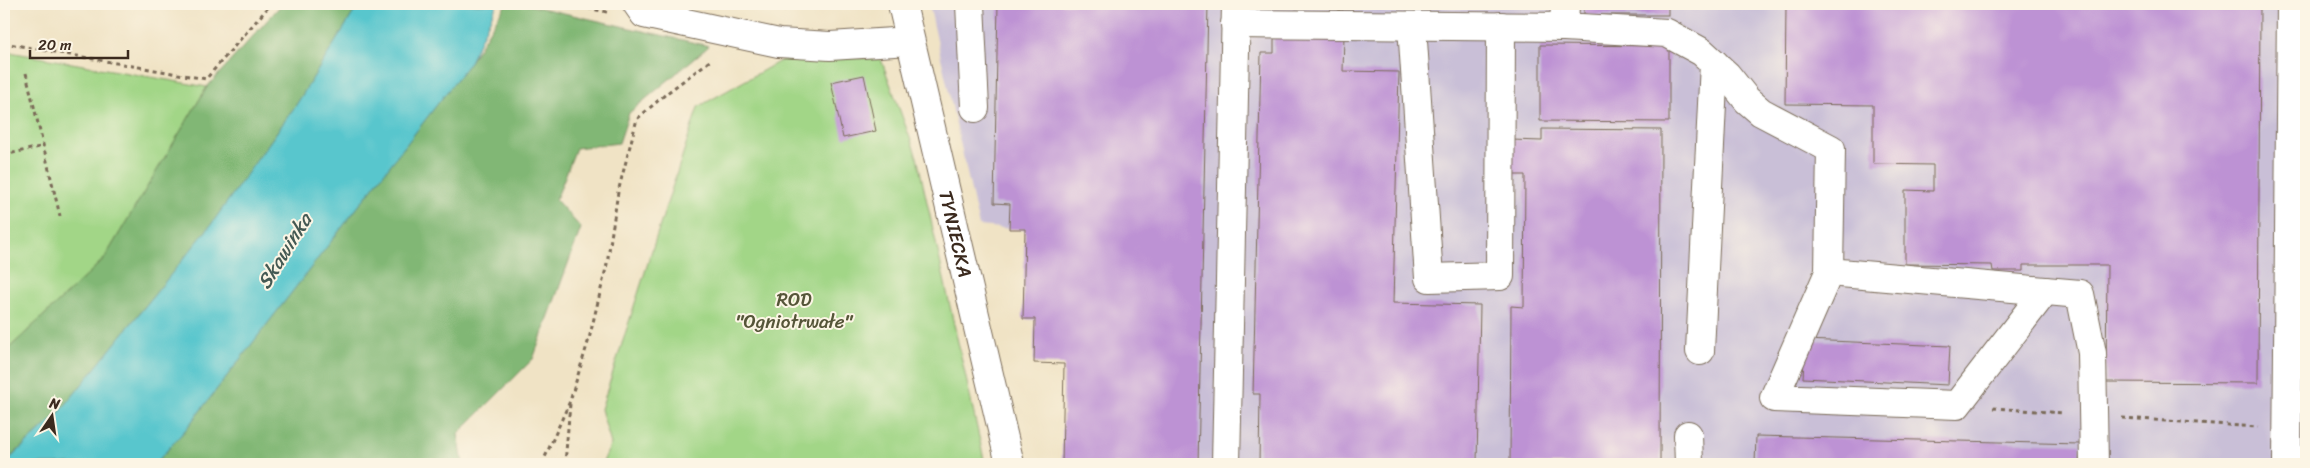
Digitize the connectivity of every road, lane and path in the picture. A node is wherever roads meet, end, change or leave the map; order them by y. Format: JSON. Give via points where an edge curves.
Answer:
{"nodes":[{"id":1,"x":270,"y":4,"type":"edge"},
{"id":2,"x":564,"y":4,"type":"edge"},
{"id":3,"x":902,"y":4,"type":"edge"},
{"id":4,"x":970,"y":4,"type":"edge"},
{"id":5,"x":2291,"y":4,"type":"edge"},
{"id":6,"x":640,"y":9,"type":"edge"},
{"id":7,"x":1235,"y":14,"type":"edge"},
{"id":8,"x":1564,"y":15,"type":"edge"},
{"id":9,"x":1426,"y":18,"type":"edge"},
{"id":10,"x":1501,"y":26,"type":"junction"},
{"id":11,"x":747,"y":36,"type":"junction"},
{"id":12,"x":910,"y":40,"type":"junction"},
{"id":13,"x":4,"y":43,"type":"edge"},
{"id":14,"x":1714,"y":63,"type":"junction"},
{"id":15,"x":26,"y":73,"type":"dead end"},
{"id":16,"x":975,"y":108,"type":"dead end"},
{"id":17,"x":44,"y":146,"type":"junction"},
{"id":18,"x":4,"y":155,"type":"edge"},
{"id":19,"x":60,"y":216,"type":"dead end"},
{"id":20,"x":1829,"y":272,"type":"junction"},
{"id":21,"x":2046,"y":291,"type":"junction"},
{"id":22,"x":1700,"y":351,"type":"dead end"},
{"id":23,"x":570,"y":401,"type":"junction"},
{"id":24,"x":1688,"y":435,"type":"dead end"},
{"id":25,"x":542,"y":464,"type":"edge"},
{"id":26,"x":565,"y":464,"type":"edge"},
{"id":27,"x":1010,"y":464,"type":"edge"},
{"id":28,"x":1226,"y":464,"type":"edge"},
{"id":29,"x":1689,"y":464,"type":"edge"},
{"id":30,"x":2094,"y":464,"type":"edge"},
{"id":31,"x":2287,"y":464,"type":"edge"}],
"edges":[{"from":1,"to":13,"type":"path","via":[[206,80]]},
{"from":2,"to":6,"type":"path","via":[[632,16]]},
{"from":3,"to":12,"type":"street","name":"TYNIECKA"},
{"from":4,"to":16,"type":"street"},
{"from":5,"to":31,"type":"street"},
{"from":6,"to":11,"type":"street"},
{"from":7,"to":9,"type":"street"},
{"from":7,"to":28,"type":"street"},
{"from":8,"to":10,"type":"street"},
{"from":8,"to":14,"type":"street","via":[[1667,33],[1702,52]]},
{"from":9,"to":10,"type":"street"},
{"from":9,"to":10,"type":"street","via":[[1429,278],[1500,276]]},
{"from":11,"to":12,"type":"street","via":[[830,46]]},
{"from":11,"to":23,"type":"path","via":[[701,67],[637,119],[618,192],[607,264]]},
{"from":12,"to":27,"type":"street","name":"TYNIECKA"},
{"from":14,"to":20,"type":"street","via":[[1761,112],[1831,149]]},
{"from":14,"to":22,"type":"street"},
{"from":15,"to":17,"type":"path"},
{"from":17,"to":18,"type":"path"},
{"from":17,"to":19,"type":"path"},
{"from":20,"to":21,"type":"street"},
{"from":20,"to":21,"type":"street","via":[[1774,398],[1957,405]]},
{"from":21,"to":30,"type":"street","via":[[2080,294],[2092,353]]},
{"from":23,"to":25,"type":"path"},
{"from":23,"to":26,"type":"path"},
{"from":24,"to":29,"type":"street"}]}
